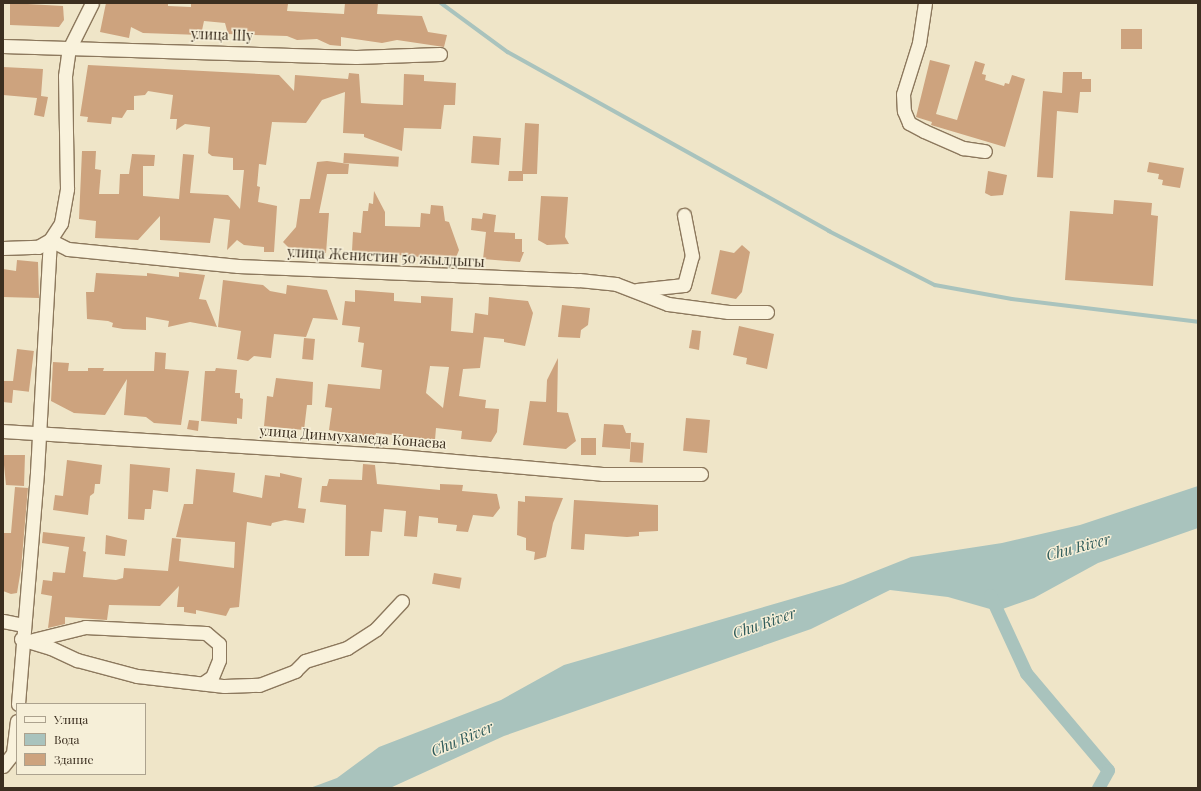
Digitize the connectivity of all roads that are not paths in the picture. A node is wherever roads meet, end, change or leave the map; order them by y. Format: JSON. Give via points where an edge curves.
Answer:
{"nodes":[{"id":1,"x":92,"y":3,"type":"edge"},
{"id":2,"x":925,"y":3,"type":"edge"},
{"id":3,"x":3,"y":46,"type":"edge"},
{"id":4,"x":69,"y":49,"type":"junction"},
{"id":5,"x":440,"y":54,"type":"dead end"},
{"id":6,"x":985,"y":150,"type":"dead end"},
{"id":7,"x":684,"y":214,"type":"dead end"},
{"id":8,"x":50,"y":240,"type":"junction"},
{"id":9,"x":3,"y":248,"type":"edge"},
{"id":10,"x":637,"y":290,"type":"junction"},
{"id":11,"x":767,"y":312,"type":"dead end"},
{"id":12,"x":3,"y":430,"type":"edge"},
{"id":13,"x":38,"y":432,"type":"junction"},
{"id":14,"x":701,"y":474,"type":"dead end"},
{"id":15,"x":402,"y":601,"type":"dead end"},
{"id":16,"x":3,"y":621,"type":"edge"},
{"id":17,"x":23,"y":624,"type":"junction"},
{"id":18,"x":21,"y":639,"type":"junction"},
{"id":19,"x":203,"y":683,"type":"junction"},
{"id":20,"x":18,"y":703,"type":"edge"},
{"id":21,"x":16,"y":729,"type":"edge"},
{"id":22,"x":3,"y":766,"type":"edge"}],
"edges":[{"from":1,"to":4,"type":"street"},
{"from":2,"to":6,"type":"street","via":[[919,43],[903,94],[904,111],[909,122],[924,131],[963,148]]},
{"from":3,"to":4,"type":"street","name":"улица Шу"},
{"from":4,"to":5,"type":"street","name":"улица Шу","via":[[162,49],[356,57]]},
{"from":4,"to":8,"type":"street","via":[[66,76],[65,206],[61,222]]},
{"from":7,"to":10,"type":"street","via":[[692,256],[684,285]]},
{"from":8,"to":9,"type":"street","via":[[38,247]]},
{"from":8,"to":10,"type":"street","name":"улица Женистин 50 жылдыгы","via":[[68,249],[238,266],[579,280]]},
{"from":8,"to":13,"type":"street"},
{"from":10,"to":11,"type":"street","name":"улица Женистин 50 жылдыгы","via":[[651,300],[668,304],[728,312]]},
{"from":12,"to":13,"type":"street","name":"улица Динмухамеда Конаева"},
{"from":13,"to":14,"type":"street","name":"улица Динмухамеда Конаева","via":[[398,456],[602,474]]},
{"from":13,"to":17,"type":"street"},
{"from":15,"to":19,"type":"street","via":[[376,629],[347,648],[305,661],[295,671],[277,680],[241,687]]},
{"from":16,"to":17,"type":"street"},
{"from":17,"to":18,"type":"street"},
{"from":18,"to":19,"type":"street","via":[[51,648],[77,660],[137,676]]},
{"from":18,"to":19,"type":"street","via":[[36,640],[85,627],[206,633],[219,644],[219,660],[212,677]]},
{"from":18,"to":20,"type":"street"},
{"from":21,"to":22,"type":"street","via":[[13,753]]}]}
